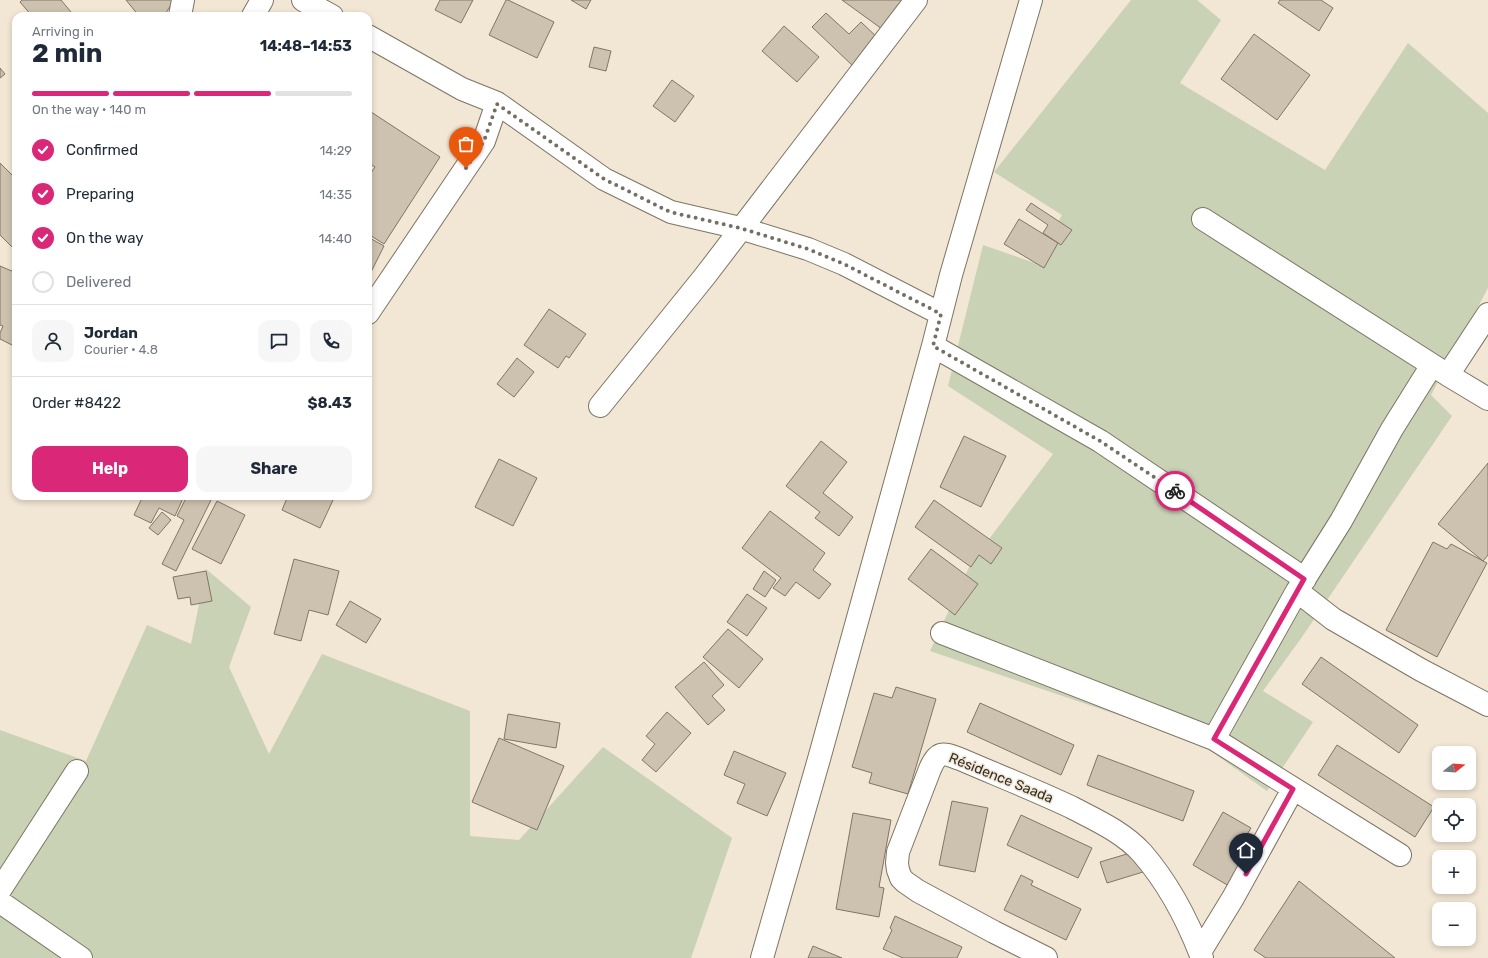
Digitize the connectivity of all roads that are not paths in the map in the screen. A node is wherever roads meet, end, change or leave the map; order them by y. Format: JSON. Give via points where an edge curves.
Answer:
{"nodes":[{"id":1,"x":183,"y":0,"type":"edge"},
{"id":2,"x":262,"y":0,"type":"edge"},
{"id":3,"x":303,"y":0,"type":"edge"},
{"id":4,"x":916,"y":0,"type":"edge"},
{"id":5,"x":1032,"y":0,"type":"edge"},
{"id":6,"x":181,"y":12,"type":"edge"},
{"id":7,"x":254,"y":12,"type":"edge"},
{"id":8,"x":325,"y":12,"type":"edge"},
{"id":9,"x":372,"y":38,"type":"edge"},
{"id":10,"x":497,"y":104,"type":"junction"},
{"id":11,"x":1203,"y":219,"type":"dead end"},
{"id":12,"x":740,"y":228,"type":"junction"},
{"id":13,"x":372,"y":307,"type":"edge"},
{"id":14,"x":941,"y":314,"type":"junction"},
{"id":15,"x":1488,"y":314,"type":"edge"},
{"id":16,"x":933,"y":346,"type":"junction"},
{"id":17,"x":1440,"y":370,"type":"junction"},
{"id":18,"x":1488,"y":399,"type":"edge"},
{"id":19,"x":600,"y":406,"type":"dead end"},
{"id":20,"x":1301,"y":585,"type":"junction"},
{"id":21,"x":942,"y":633,"type":"dead end"},
{"id":22,"x":1488,"y":705,"type":"edge"},
{"id":23,"x":1214,"y":739,"type":"junction"},
{"id":24,"x":77,"y":771,"type":"dead end"},
{"id":25,"x":1293,"y":789,"type":"junction"},
{"id":26,"x":1400,"y":855,"type":"dead end"},
{"id":27,"x":0,"y":890,"type":"edge"},
{"id":28,"x":0,"y":902,"type":"edge"},
{"id":29,"x":1201,"y":955,"type":"edge"},
{"id":30,"x":81,"y":958,"type":"edge"},
{"id":31,"x":762,"y":958,"type":"edge"},
{"id":32,"x":1046,"y":958,"type":"edge"}],
"edges":[{"from":1,"to":6,"type":"street"},
{"from":2,"to":7,"type":"street"},
{"from":3,"to":8,"type":"street"},
{"from":4,"to":12,"type":"street"},
{"from":5,"to":14,"type":"street"},
{"from":9,"to":10,"type":"street","via":[[462,89]]},
{"from":10,"to":12,"type":"street","via":[[604,179],[670,212]]},
{"from":10,"to":13,"type":"street","via":[[484,141]]},
{"from":11,"to":17,"type":"street"},
{"from":12,"to":14,"type":"street","via":[[808,249],[844,264]]},
{"from":12,"to":19,"type":"street","via":[[705,276]]},
{"from":14,"to":16,"type":"street"},
{"from":15,"to":17,"type":"street"},
{"from":16,"to":20,"type":"street","via":[[1100,441]]},
{"from":16,"to":31,"type":"street"},
{"from":17,"to":18,"type":"street"},
{"from":17,"to":20,"type":"street","via":[[1392,429],[1341,521]]},
{"from":20,"to":22,"type":"street","via":[[1333,619]]},
{"from":20,"to":23,"type":"street"},
{"from":21,"to":23,"type":"street"},
{"from":23,"to":25,"type":"street"},
{"from":24,"to":27,"type":"street"},
{"from":25,"to":26,"type":"street"},
{"from":25,"to":29,"type":"street"},
{"from":28,"to":30,"type":"street"},
{"from":29,"to":32,"type":"street","name":"Résidence Saada","via":[[1188,925],[1164,883],[1142,853],[1113,829],[1040,792],[947,754],[940,754],[934,758],[898,852],[897,863],[901,878],[918,891]]}]}
